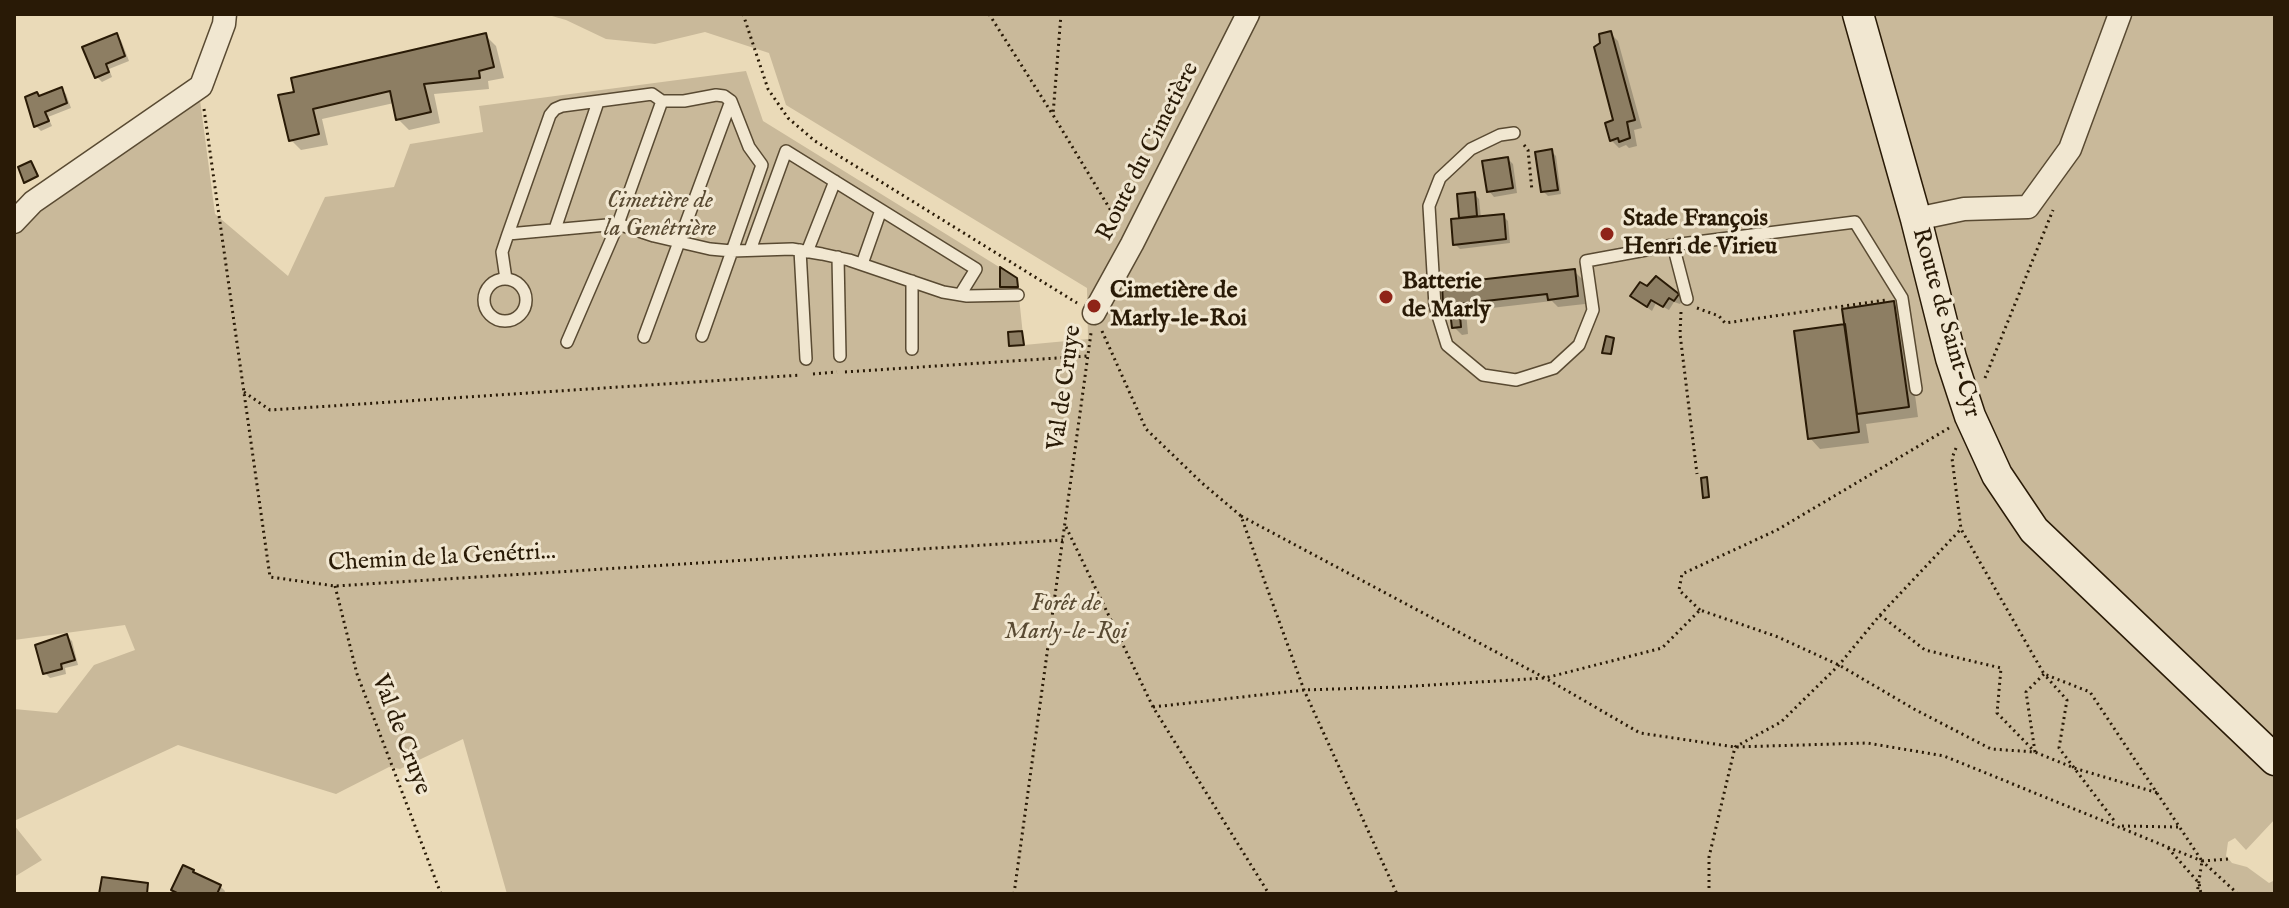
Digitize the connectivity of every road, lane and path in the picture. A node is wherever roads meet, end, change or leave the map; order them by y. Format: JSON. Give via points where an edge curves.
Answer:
{"nodes":[{"id":1,"x":225,"y":14,"type":"edge"},
{"id":2,"x":743,"y":14,"type":"edge"},
{"id":3,"x":989,"y":14,"type":"edge"},
{"id":4,"x":1061,"y":14,"type":"edge"},
{"id":5,"x":1248,"y":14,"type":"edge"},
{"id":6,"x":1858,"y":14,"type":"edge"},
{"id":7,"x":2120,"y":14,"type":"edge"},
{"id":8,"x":201,"y":86,"type":"junction"},
{"id":9,"x":662,"y":101,"type":"junction"},
{"id":10,"x":731,"y":101,"type":"junction"},
{"id":11,"x":598,"y":102,"type":"junction"},
{"id":12,"x":1053,"y":115,"type":"junction"},
{"id":13,"x":1514,"y":133,"type":"joint"},
{"id":14,"x":835,"y":181,"type":"junction"},
{"id":15,"x":1532,"y":191,"type":"dead end"},
{"id":16,"x":881,"y":210,"type":"junction"},
{"id":17,"x":1916,"y":219,"type":"junction"},
{"id":18,"x":14,"y":222,"type":"edge"},
{"id":19,"x":618,"y":224,"type":"junction"},
{"id":20,"x":555,"y":229,"type":"junction"},
{"id":21,"x":508,"y":234,"type":"junction"},
{"id":22,"x":679,"y":243,"type":"junction"},
{"id":23,"x":1132,"y":244,"type":"junction"},
{"id":24,"x":1673,"y":245,"type":"junction"},
{"id":25,"x":750,"y":250,"type":"junction"},
{"id":26,"x":732,"y":251,"type":"junction"},
{"id":27,"x":804,"y":251,"type":"junction"},
{"id":28,"x":838,"y":257,"type":"junction"},
{"id":29,"x":862,"y":264,"type":"junction"},
{"id":30,"x":506,"y":279,"type":"dead end"},
{"id":31,"x":912,"y":281,"type":"junction"},
{"id":32,"x":960,"y":295,"type":"junction"},
{"id":33,"x":1018,"y":295,"type":"dead end"},
{"id":34,"x":1902,"y":298,"type":"junction"},
{"id":35,"x":1687,"y":299,"type":"junction"},
{"id":36,"x":1094,"y":313,"type":"junction"},
{"id":37,"x":702,"y":336,"type":"dead end"},
{"id":38,"x":644,"y":337,"type":"dead end"},
{"id":39,"x":567,"y":342,"type":"dead end"},
{"id":40,"x":912,"y":349,"type":"dead end"},
{"id":41,"x":840,"y":356,"type":"dead end"},
{"id":42,"x":1088,"y":356,"type":"junction"},
{"id":43,"x":806,"y":359,"type":"dead end"},
{"id":44,"x":1916,"y":389,"type":"dead end"},
{"id":45,"x":244,"y":392,"type":"junction"},
{"id":46,"x":1970,"y":416,"type":"junction"},
{"id":47,"x":1697,"y":474,"type":"dead end"},
{"id":48,"x":1241,"y":516,"type":"junction"},
{"id":49,"x":1065,"y":525,"type":"junction"},
{"id":50,"x":1961,"y":529,"type":"dead end"},
{"id":51,"x":1063,"y":540,"type":"junction"},
{"id":52,"x":335,"y":586,"type":"junction"},
{"id":53,"x":1700,"y":610,"type":"junction"},
{"id":54,"x":1880,"y":615,"type":"junction"},
{"id":55,"x":1839,"y":665,"type":"junction"},
{"id":56,"x":1545,"y":678,"type":"junction"},
{"id":57,"x":1304,"y":690,"type":"junction"},
{"id":58,"x":1153,"y":707,"type":"junction"},
{"id":59,"x":1735,"y":747,"type":"junction"},
{"id":60,"x":2035,"y":752,"type":"junction"},
{"id":61,"x":2275,"y":760,"type":"edge"},
{"id":62,"x":2074,"y":768,"type":"junction"},
{"id":63,"x":2158,"y":793,"type":"dead end"},
{"id":64,"x":2118,"y":826,"type":"junction"},
{"id":65,"x":2180,"y":827,"type":"dead end"},
{"id":66,"x":2166,"y":846,"type":"junction"},
{"id":67,"x":2229,"y":859,"type":"dead end"},
{"id":68,"x":2202,"y":861,"type":"junction"},
{"id":69,"x":441,"y":894,"type":"edge"},
{"id":70,"x":1014,"y":894,"type":"edge"},
{"id":71,"x":1269,"y":894,"type":"edge"},
{"id":72,"x":1397,"y":894,"type":"edge"},
{"id":73,"x":1709,"y":894,"type":"edge"},
{"id":74,"x":2201,"y":894,"type":"edge"},
{"id":75,"x":2238,"y":894,"type":"edge"}],
"edges":[{"from":1,"to":8,"type":"street"},
{"from":2,"to":36,"type":"path","name":"Val de Cruye","via":[[768,89],[797,126]]},
{"from":3,"to":12,"type":"path"},
{"from":4,"to":12,"type":"path"},
{"from":5,"to":23,"type":"street","name":"Route du Cimetière"},
{"from":6,"to":17,"type":"main road","name":"Route de Saint-Cyr"},
{"from":7,"to":17,"type":"street","via":[[2070,149],[2028,207],[1964,209]]},
{"from":8,"to":18,"type":"street","via":[[33,202]]},
{"from":8,"to":45,"type":"path","name":"Chemin de la Genétri..."},
{"from":9,"to":10,"type":"lane","via":[[716,95]]},
{"from":9,"to":11,"type":"lane","via":[[652,94]]},
{"from":9,"to":19,"type":"lane"},
{"from":10,"to":22,"type":"lane"},
{"from":10,"to":26,"type":"lane","via":[[762,165]]},
{"from":11,"to":20,"type":"lane"},
{"from":11,"to":21,"type":"lane","via":[[562,106],[550,115]]},
{"from":12,"to":23,"type":"path"},
{"from":13,"to":15,"type":"path","via":[[1528,150]]},
{"from":13,"to":24,"type":"lane","via":[[1471,149],[1440,178],[1429,206],[1435,306],[1447,345],[1483,375],[1516,380],[1554,368],[1579,345],[1593,310],[1586,261]]},
{"from":14,"to":16,"type":"lane"},
{"from":14,"to":25,"type":"lane","via":[[786,151]]},
{"from":14,"to":27,"type":"lane"},
{"from":16,"to":29,"type":"lane"},
{"from":16,"to":32,"type":"lane","via":[[976,269]]},
{"from":17,"to":46,"type":"main road","name":"Route de Saint-Cyr"},
{"from":19,"to":20,"type":"lane"},
{"from":19,"to":22,"type":"lane"},
{"from":19,"to":39,"type":"lane"},
{"from":20,"to":21,"type":"lane"},
{"from":21,"to":30,"type":"lane","via":[[502,252]]},
{"from":22,"to":26,"type":"lane"},
{"from":22,"to":38,"type":"lane"},
{"from":23,"to":36,"type":"street","name":"Route du Cimetière"},
{"from":24,"to":34,"type":"lane","via":[[1855,222]]},
{"from":24,"to":35,"type":"lane"},
{"from":25,"to":26,"type":"lane"},
{"from":25,"to":27,"type":"lane"},
{"from":26,"to":37,"type":"lane"},
{"from":27,"to":28,"type":"lane"},
{"from":27,"to":43,"type":"lane"},
{"from":28,"to":29,"type":"lane"},
{"from":28,"to":41,"type":"lane"},
{"from":29,"to":31,"type":"lane"},
{"from":31,"to":32,"type":"lane"},
{"from":31,"to":40,"type":"lane"},
{"from":32,"to":33,"type":"lane"},
{"from":34,"to":35,"type":"path","via":[[1725,323]]},
{"from":34,"to":44,"type":"lane"},
{"from":35,"to":47,"type":"path","via":[[1681,308],[1680,334]]},
{"from":36,"to":42,"type":"path","name":"Val de Cruye"},
{"from":36,"to":48,"type":"path","via":[[1146,429]]},
{"from":42,"to":45,"type":"path","via":[[270,410]]},
{"from":42,"to":49,"type":"path","name":"Val de Cruye"},
{"from":45,"to":52,"type":"path","name":"Chemin de la Genétri...","via":[[270,577]]},
{"from":46,"to":53,"type":"path","via":[[1777,530],[1682,574],[1679,590]]},
{"from":46,"to":61,"type":"main road","name":"Route de Saint-Cyr","via":[[1997,475],[2034,530]]},
{"from":48,"to":56,"type":"path"},
{"from":48,"to":57,"type":"path"},
{"from":49,"to":51,"type":"path","name":"Val de Cruye"},
{"from":49,"to":58,"type":"path"},
{"from":50,"to":54,"type":"path"},
{"from":51,"to":52,"type":"path","name":"Chemin de la Genétri..."},
{"from":51,"to":70,"type":"path","name":"Val de Cruye"},
{"from":52,"to":69,"type":"path","name":"Val de Cruye","via":[[357,674]]},
{"from":53,"to":55,"type":"path"},
{"from":53,"to":56,"type":"path","via":[[1662,648]]},
{"from":54,"to":55,"type":"path"},
{"from":54,"to":60,"type":"path","via":[[1925,650],[2001,668],[1997,713]]},
{"from":55,"to":59,"type":"path","via":[[1781,722]]},
{"from":55,"to":60,"type":"path","via":[[1991,749]]},
{"from":56,"to":57,"type":"path"},
{"from":56,"to":59,"type":"path","via":[[1640,733]]},
{"from":57,"to":58,"type":"path"},
{"from":57,"to":72,"type":"path"},
{"from":58,"to":71,"type":"path"},
{"from":59,"to":64,"type":"path","via":[[1867,743],[1944,756]]},
{"from":59,"to":73,"type":"path","via":[[1709,857]]},
{"from":60,"to":62,"type":"path"},
{"from":60,"to":62,"type":"path","via":[[2026,692],[2044,674],[2067,700],[2059,748]]},
{"from":62,"to":63,"type":"path"},
{"from":62,"to":64,"type":"path"},
{"from":64,"to":65,"type":"path"},
{"from":64,"to":66,"type":"path"},
{"from":66,"to":68,"type":"path"},
{"from":66,"to":74,"type":"path","via":[[2199,883]]},
{"from":67,"to":68,"type":"path"},
{"from":68,"to":75,"type":"path"}]}
